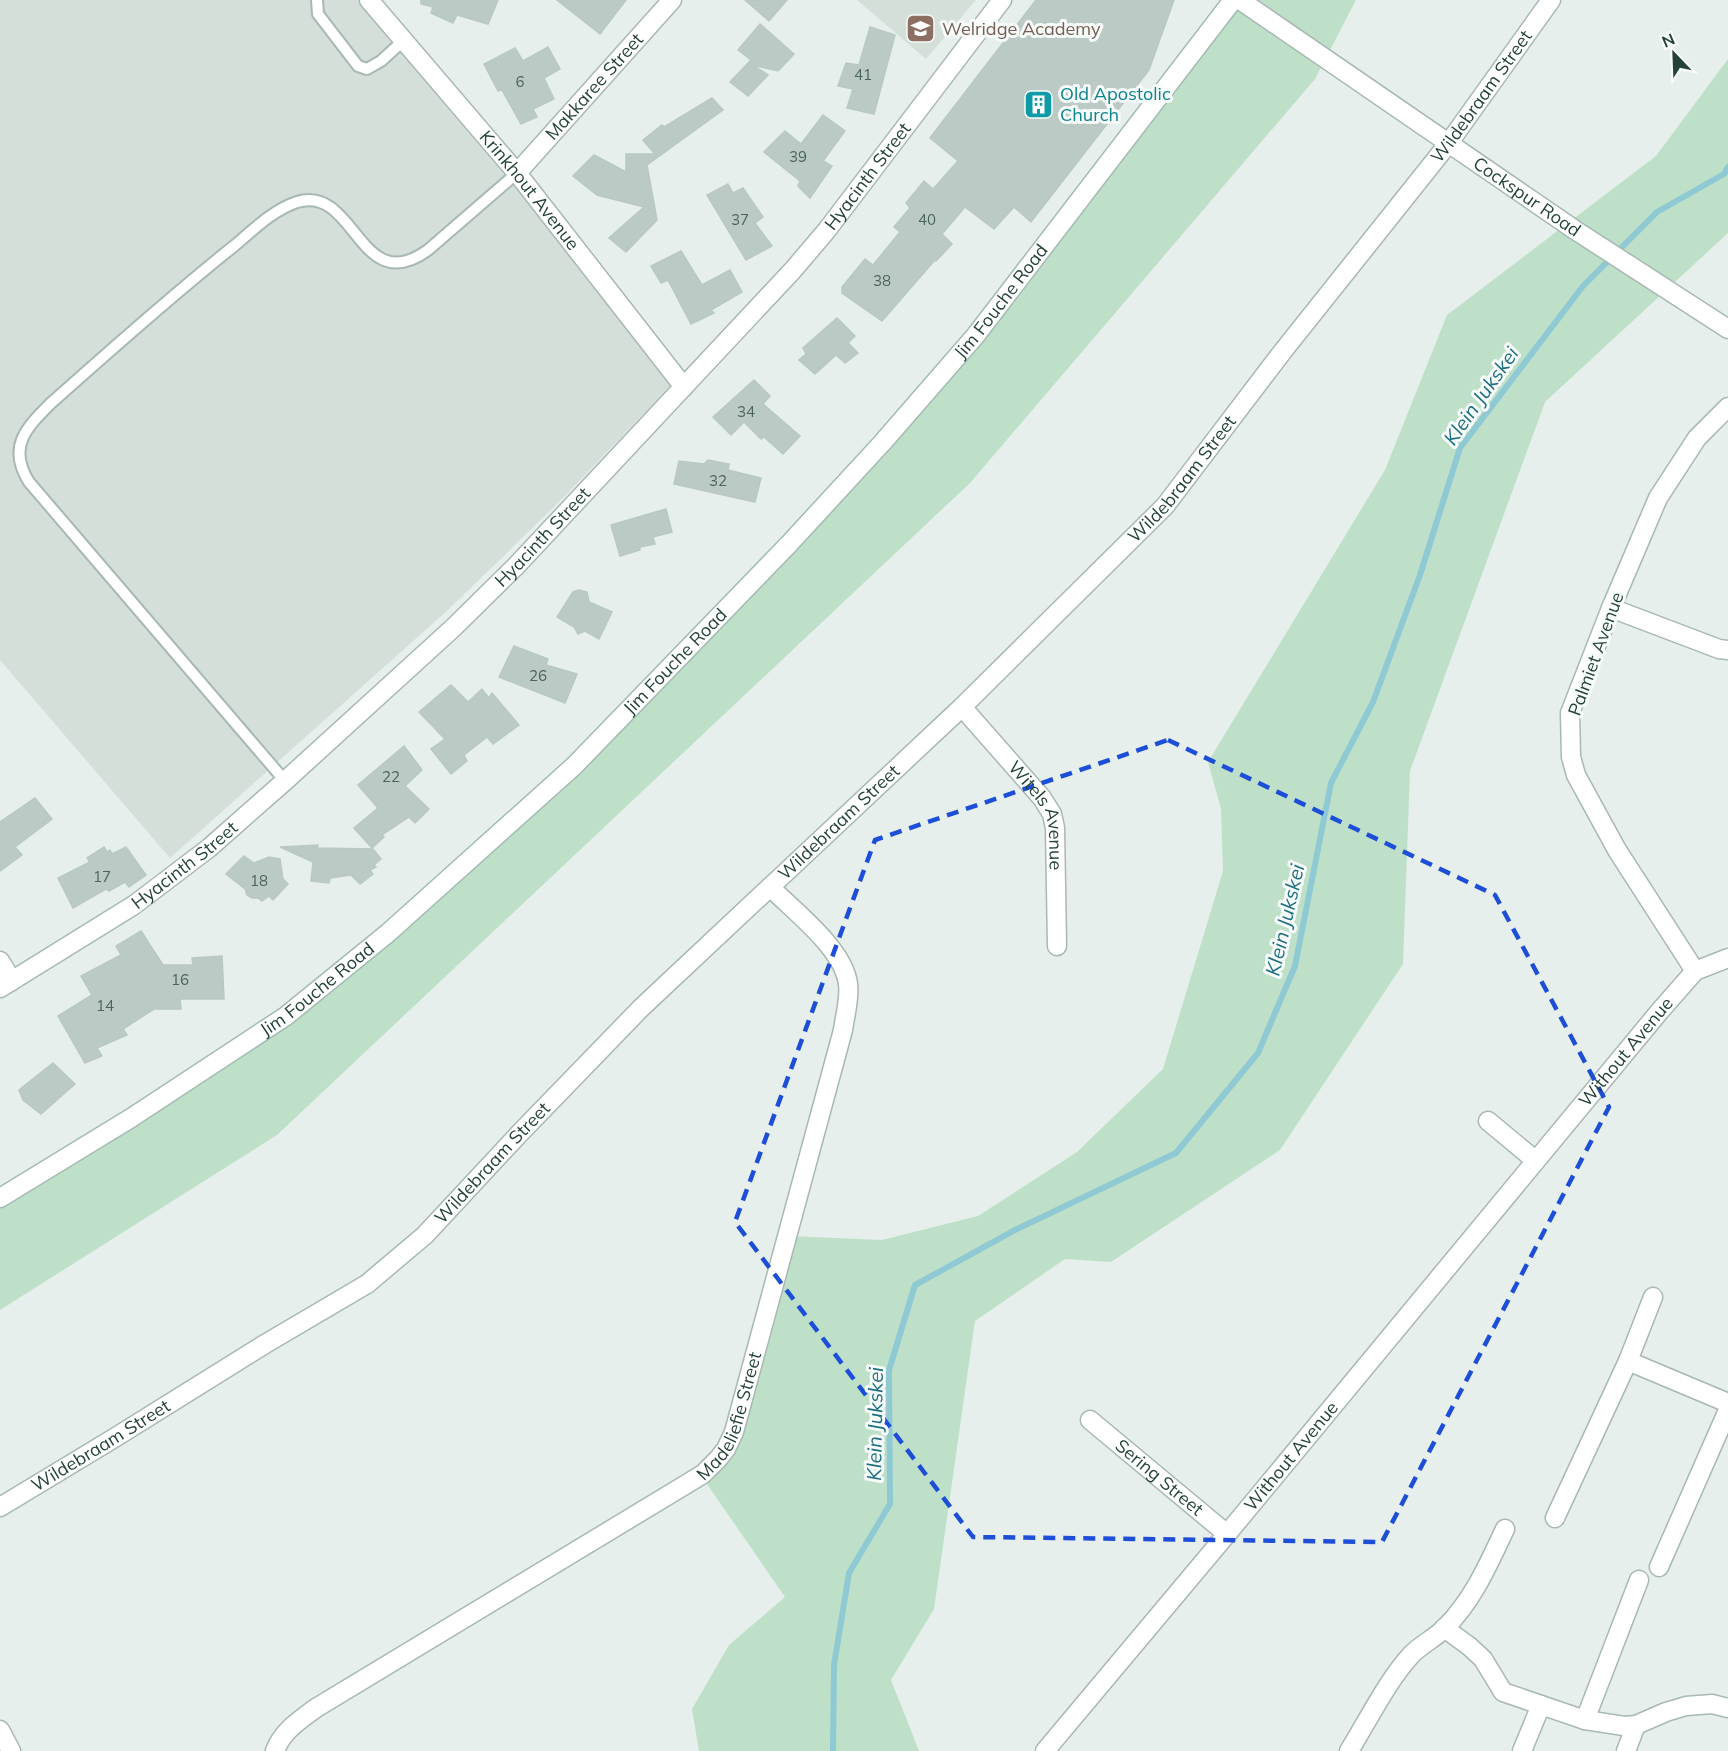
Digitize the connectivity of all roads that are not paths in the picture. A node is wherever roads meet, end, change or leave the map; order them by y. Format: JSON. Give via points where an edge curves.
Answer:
{"nodes":[{"id":1,"x":317,"y":0,"type":"edge"},
{"id":2,"x":369,"y":0,"type":"edge"},
{"id":3,"x":672,"y":0,"type":"edge"},
{"id":4,"x":1002,"y":0,"type":"edge"},
{"id":5,"x":1233,"y":0,"type":"edge"},
{"id":6,"x":1240,"y":0,"type":"edge"},
{"id":7,"x":1551,"y":0,"type":"edge"},
{"id":8,"x":404,"y":40,"type":"junction"},
{"id":9,"x":1448,"y":144,"type":"junction"},
{"id":10,"x":517,"y":173,"type":"junction"},
{"id":11,"x":1728,"y":329,"type":"edge"},
{"id":12,"x":684,"y":387,"type":"junction"},
{"id":13,"x":1728,"y":407,"type":"edge"},
{"id":14,"x":1611,"y":608,"type":"junction"},
{"id":15,"x":1728,"y":650,"type":"edge"},
{"id":16,"x":962,"y":707,"type":"junction"},
{"id":17,"x":285,"y":781,"type":"junction"},
{"id":18,"x":770,"y":886,"type":"junction"},
{"id":19,"x":1057,"y":946,"type":"dead end"},
{"id":20,"x":1728,"y":958,"type":"edge"},
{"id":21,"x":0,"y":961,"type":"edge"},
{"id":22,"x":1695,"y":971,"type":"junction"},
{"id":23,"x":6,"y":985,"type":"edge"},
{"id":24,"x":1488,"y":1121,"type":"dead end"},
{"id":25,"x":1535,"y":1160,"type":"junction"},
{"id":26,"x":0,"y":1198,"type":"edge"},
{"id":27,"x":1653,"y":1297,"type":"dead end"},
{"id":28,"x":1628,"y":1361,"type":"junction"},
{"id":29,"x":1728,"y":1403,"type":"edge"},
{"id":30,"x":1728,"y":1410,"type":"edge"},
{"id":31,"x":1090,"y":1420,"type":"dead end"},
{"id":32,"x":0,"y":1507,"type":"edge"},
{"id":33,"x":1555,"y":1518,"type":"dead end"},
{"id":34,"x":1505,"y":1530,"type":"dead end"},
{"id":35,"x":1227,"y":1534,"type":"junction"},
{"id":36,"x":1659,"y":1567,"type":"dead end"},
{"id":37,"x":1639,"y":1580,"type":"dead end"},
{"id":38,"x":1444,"y":1628,"type":"junction"},
{"id":39,"x":1541,"y":1705,"type":"junction"},
{"id":40,"x":1728,"y":1708,"type":"edge"},
{"id":41,"x":1585,"y":1720,"type":"junction"},
{"id":42,"x":1636,"y":1725,"type":"junction"},
{"id":43,"x":0,"y":1730,"type":"edge"},
{"id":44,"x":11,"y":1751,"type":"edge"},
{"id":45,"x":275,"y":1751,"type":"edge"},
{"id":46,"x":1045,"y":1751,"type":"edge"},
{"id":47,"x":1348,"y":1751,"type":"edge"},
{"id":48,"x":1522,"y":1751,"type":"edge"},
{"id":49,"x":1626,"y":1751,"type":"edge"}],
"edges":[{"from":1,"to":8,"type":"lane","via":[[318,14],[358,66],[367,69]]},
{"from":2,"to":8,"type":"street","name":"Krinkhout Avenue"},
{"from":3,"to":10,"type":"street","name":"Makkaree Street"},
{"from":4,"to":12,"type":"street","name":"Hyacinth Street","via":[[827,230]]},
{"from":5,"to":26,"type":"street","name":"Jim Fouche Road","via":[[976,335],[789,544],[574,766],[388,933],[286,1016]]},
{"from":6,"to":9,"type":"street","name":"Cockspur Road"},
{"from":7,"to":9,"type":"street","name":"Wildebraam Street"},
{"from":8,"to":10,"type":"street","name":"Krinkhout Avenue"},
{"from":9,"to":11,"type":"street","name":"Cockspur Road"},
{"from":9,"to":16,"type":"street","name":"Wildebraam Street","via":[[1165,506]]},
{"from":10,"to":12,"type":"street","name":"Krinkhout Avenue"},
{"from":10,"to":17,"type":"lane","via":[[428,250],[399,263],[388,262],[369,251],[344,219],[324,202],[308,200],[286,206],[192,279],[23,433],[21,465],[29,482]]},
{"from":12,"to":17,"type":"street","name":"Hyacinth Street","via":[[516,566]]},
{"from":13,"to":14,"type":"street","name":"Palmiet Avenue","via":[[1697,438],[1658,498]]},
{"from":14,"to":15,"type":"street"},
{"from":14,"to":22,"type":"street","name":"Palmiet Avenue","via":[[1570,713],[1571,757],[1576,775],[1617,850]]},
{"from":16,"to":18,"type":"street","name":"Wildebraam Street"},
{"from":16,"to":19,"type":"street","name":"Witels Avenue","via":[[1052,814]]},
{"from":17,"to":23,"type":"street","name":"Hyacinth Street","via":[[174,876]]},
{"from":18,"to":32,"type":"street","name":"Wildebraam Street","via":[[641,1008],[393,1264],[367,1284]]},
{"from":18,"to":45,"type":"street","name":"Madeliefie Street","via":[[843,965],[848,996],[843,1030],[734,1432],[726,1449],[703,1474],[316,1708],[292,1725]]},
{"from":20,"to":22,"type":"street","name":"Without Avenue"},
{"from":21,"to":23,"type":"street"},
{"from":22,"to":25,"type":"street","name":"Without Avenue"},
{"from":24,"to":25,"type":"street"},
{"from":25,"to":35,"type":"street","name":"Without Avenue"},
{"from":27,"to":28,"type":"street"},
{"from":28,"to":29,"type":"street"},
{"from":28,"to":33,"type":"street"},
{"from":30,"to":36,"type":"street"},
{"from":31,"to":35,"type":"street","name":"Sering Street"},
{"from":34,"to":38,"type":"street","via":[[1467,1602]]},
{"from":35,"to":46,"type":"street","name":"Without Avenue"},
{"from":37,"to":41,"type":"street"},
{"from":38,"to":39,"type":"street","via":[[1483,1659],[1503,1692]]},
{"from":38,"to":47,"type":"street","via":[[1405,1663]]},
{"from":39,"to":41,"type":"street"},
{"from":39,"to":48,"type":"street"},
{"from":40,"to":42,"type":"street","via":[[1712,1704],[1686,1706]]},
{"from":41,"to":42,"type":"street"},
{"from":42,"to":49,"type":"street"},
{"from":43,"to":44,"type":"street"}]}
